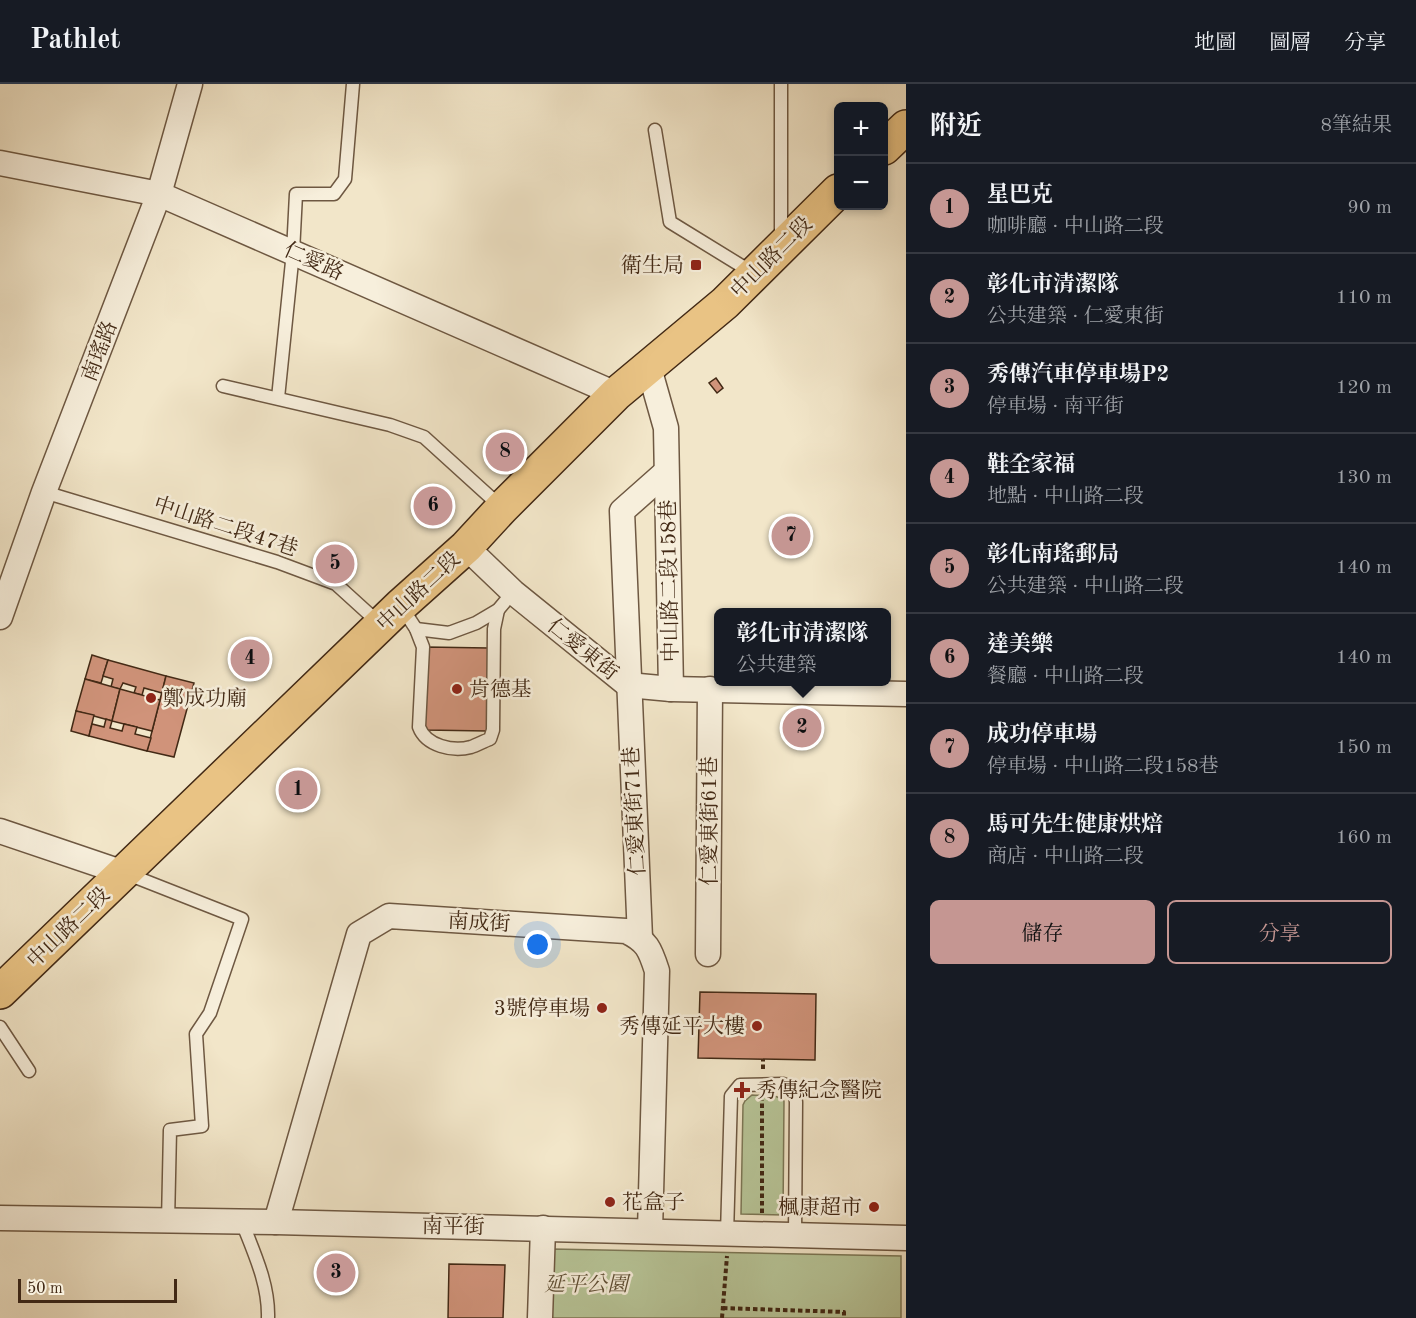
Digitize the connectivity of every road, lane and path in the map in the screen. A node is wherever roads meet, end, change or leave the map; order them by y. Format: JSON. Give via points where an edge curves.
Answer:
{"nodes":[{"id":1,"x":190,"y":84,"type":"edge"},
{"id":2,"x":353,"y":84,"type":"edge"},
{"id":3,"x":781,"y":84,"type":"edge"},
{"id":4,"x":906,"y":127,"type":"edge"},
{"id":5,"x":656,"y":130,"type":"dead end"},
{"id":6,"x":888,"y":144,"type":"edge"},
{"id":7,"x":0,"y":163,"type":"edge"},
{"id":8,"x":159,"y":194,"type":"junction"},
{"id":9,"x":834,"y":195,"type":"edge"},
{"id":10,"x":781,"y":247,"type":"junction"},
{"id":11,"x":293,"y":252,"type":"junction"},
{"id":12,"x":754,"y":274,"type":"junction"},
{"id":13,"x":649,"y":368,"type":"junction"},
{"id":14,"x":223,"y":386,"type":"dead end"},
{"id":15,"x":616,"y":394,"type":"junction"},
{"id":16,"x":278,"y":398,"type":"junction"},
{"id":17,"x":666,"y":472,"type":"junction"},
{"id":18,"x":44,"y":492,"type":"junction"},
{"id":19,"x":502,"y":508,"type":"junction"},
{"id":20,"x":466,"y":547,"type":"junction"},
{"id":21,"x":506,"y":601,"type":"junction"},
{"id":22,"x":0,"y":617,"type":"edge"},
{"id":23,"x":399,"y":620,"type":"junction"},
{"id":24,"x":628,"y":685,"type":"junction"},
{"id":25,"x":671,"y":689,"type":"junction"},
{"id":26,"x":710,"y":689,"type":"junction"},
{"id":27,"x":906,"y":694,"type":"edge"},
{"id":28,"x":0,"y":831,"type":"edge"},
{"id":29,"x":124,"y":873,"type":"junction"},
{"id":30,"x":640,"y":938,"type":"junction"},
{"id":31,"x":708,"y":954,"type":"dead end"},
{"id":32,"x":0,"y":992,"type":"edge"},
{"id":33,"x":0,"y":1027,"type":"edge"},
{"id":34,"x":763,"y":1059,"type":"dead end"},
{"id":35,"x":29,"y":1071,"type":"dead end"},
{"id":36,"x":762,"y":1084,"type":"junction"},
{"id":37,"x":0,"y":1218,"type":"edge"},
{"id":38,"x":168,"y":1222,"type":"junction"},
{"id":39,"x":242,"y":1222,"type":"junction"},
{"id":40,"x":276,"y":1222,"type":"junction"},
{"id":41,"x":543,"y":1228,"type":"junction"},
{"id":42,"x":650,"y":1231,"type":"junction"},
{"id":43,"x":762,"y":1234,"type":"junction"},
{"id":44,"x":795,"y":1235,"type":"junction"},
{"id":45,"x":906,"y":1238,"type":"edge"},
{"id":46,"x":727,"y":1243,"type":"junction"},
{"id":47,"x":723,"y":1308,"type":"junction"},
{"id":48,"x":268,"y":1318,"type":"edge"},
{"id":49,"x":540,"y":1318,"type":"edge"},
{"id":50,"x":722,"y":1318,"type":"edge"},
{"id":51,"x":844,"y":1318,"type":"edge"}],
"edges":[{"from":1,"to":8,"type":"street","name":"南瑤路"},
{"from":2,"to":11,"type":"lane","via":[[345,179],[334,194],[296,194]]},
{"from":3,"to":10,"type":"lane"},
{"from":4,"to":6,"type":"main road"},
{"from":5,"to":12,"type":"lane","via":[[670,222]]},
{"from":7,"to":8,"type":"street","name":"仁愛路"},
{"from":8,"to":11,"type":"street","name":"仁愛路"},
{"from":8,"to":18,"type":"street","name":"南瑤路"},
{"from":9,"to":10,"type":"main road","name":"中山路二段"},
{"from":10,"to":12,"type":"main road","name":"中山路二段"},
{"from":11,"to":15,"type":"street","name":"仁愛路"},
{"from":11,"to":16,"type":"lane"},
{"from":12,"to":13,"type":"main road","name":"中山路二段","via":[[684,345]]},
{"from":13,"to":15,"type":"main road","name":"中山路二段"},
{"from":13,"to":17,"type":"street","name":"中山路二段158巷","via":[[666,428]]},
{"from":14,"to":16,"type":"lane"},
{"from":15,"to":19,"type":"main road","name":"中山路二段"},
{"from":16,"to":19,"type":"lane","via":[[424,437]]},
{"from":17,"to":24,"type":"street","name":"中山路二段158巷","via":[[622,511]]},
{"from":17,"to":25,"type":"street","name":"中山路二段158巷"},
{"from":18,"to":22,"type":"street","name":"南瑤路"},
{"from":18,"to":23,"type":"lane","name":"中山路二段47巷","via":[[336,584]]},
{"from":19,"to":20,"type":"main road","name":"中山路二段"},
{"from":20,"to":21,"type":"street","name":"仁愛東街"},
{"from":20,"to":23,"type":"main road","name":"中山路二段"},
{"from":21,"to":23,"type":"lane","via":[[476,623],[449,633]]},
{"from":21,"to":23,"type":"lane","via":[[495,628],[493,730],[490,739],[470,748],[442,747],[422,735],[423,647]]},
{"from":21,"to":24,"type":"street","name":"仁愛東街"},
{"from":23,"to":29,"type":"main road","name":"中山路二段"},
{"from":24,"to":25,"type":"street","name":"仁愛東街"},
{"from":24,"to":30,"type":"street","name":"仁愛東街71巷"},
{"from":25,"to":26,"type":"street","name":"仁愛東街"},
{"from":26,"to":27,"type":"street","name":"仁愛東街"},
{"from":26,"to":31,"type":"street","name":"仁愛東街61巷"},
{"from":28,"to":29,"type":"street"},
{"from":29,"to":32,"type":"main road","name":"中山路二段"},
{"from":29,"to":38,"type":"lane","via":[[242,919],[210,1013],[196,1034],[202,1126],[170,1130]]},
{"from":30,"to":40,"type":"street","name":"南成街","via":[[626,931],[389,916],[359,934]]},
{"from":30,"to":42,"type":"street","via":[[651,951],[657,971]]},
{"from":33,"to":35,"type":"lane"},
{"from":34,"to":36,"type":"path"},
{"from":36,"to":43,"type":"path"},
{"from":36,"to":44,"type":"lane","via":[[789,1086],[794,1092]]},
{"from":36,"to":46,"type":"lane","via":[[741,1085],[731,1096]]},
{"from":37,"to":38,"type":"street","name":"南平街"},
{"from":38,"to":39,"type":"street","name":"南平街"},
{"from":39,"to":40,"type":"street","name":"南平街"},
{"from":39,"to":48,"type":"lane","via":[[262,1272]]},
{"from":40,"to":41,"type":"street","name":"南平街"},
{"from":41,"to":42,"type":"street","name":"南平街"},
{"from":41,"to":49,"type":"street"},
{"from":42,"to":46,"type":"street","name":"南平街"},
{"from":43,"to":44,"type":"street","name":"南平街"},
{"from":43,"to":46,"type":"street","name":"南平街"},
{"from":44,"to":45,"type":"street","name":"南平街"},
{"from":46,"to":47,"type":"path"},
{"from":47,"to":50,"type":"path"},
{"from":47,"to":51,"type":"path","via":[[844,1312]]}]}
